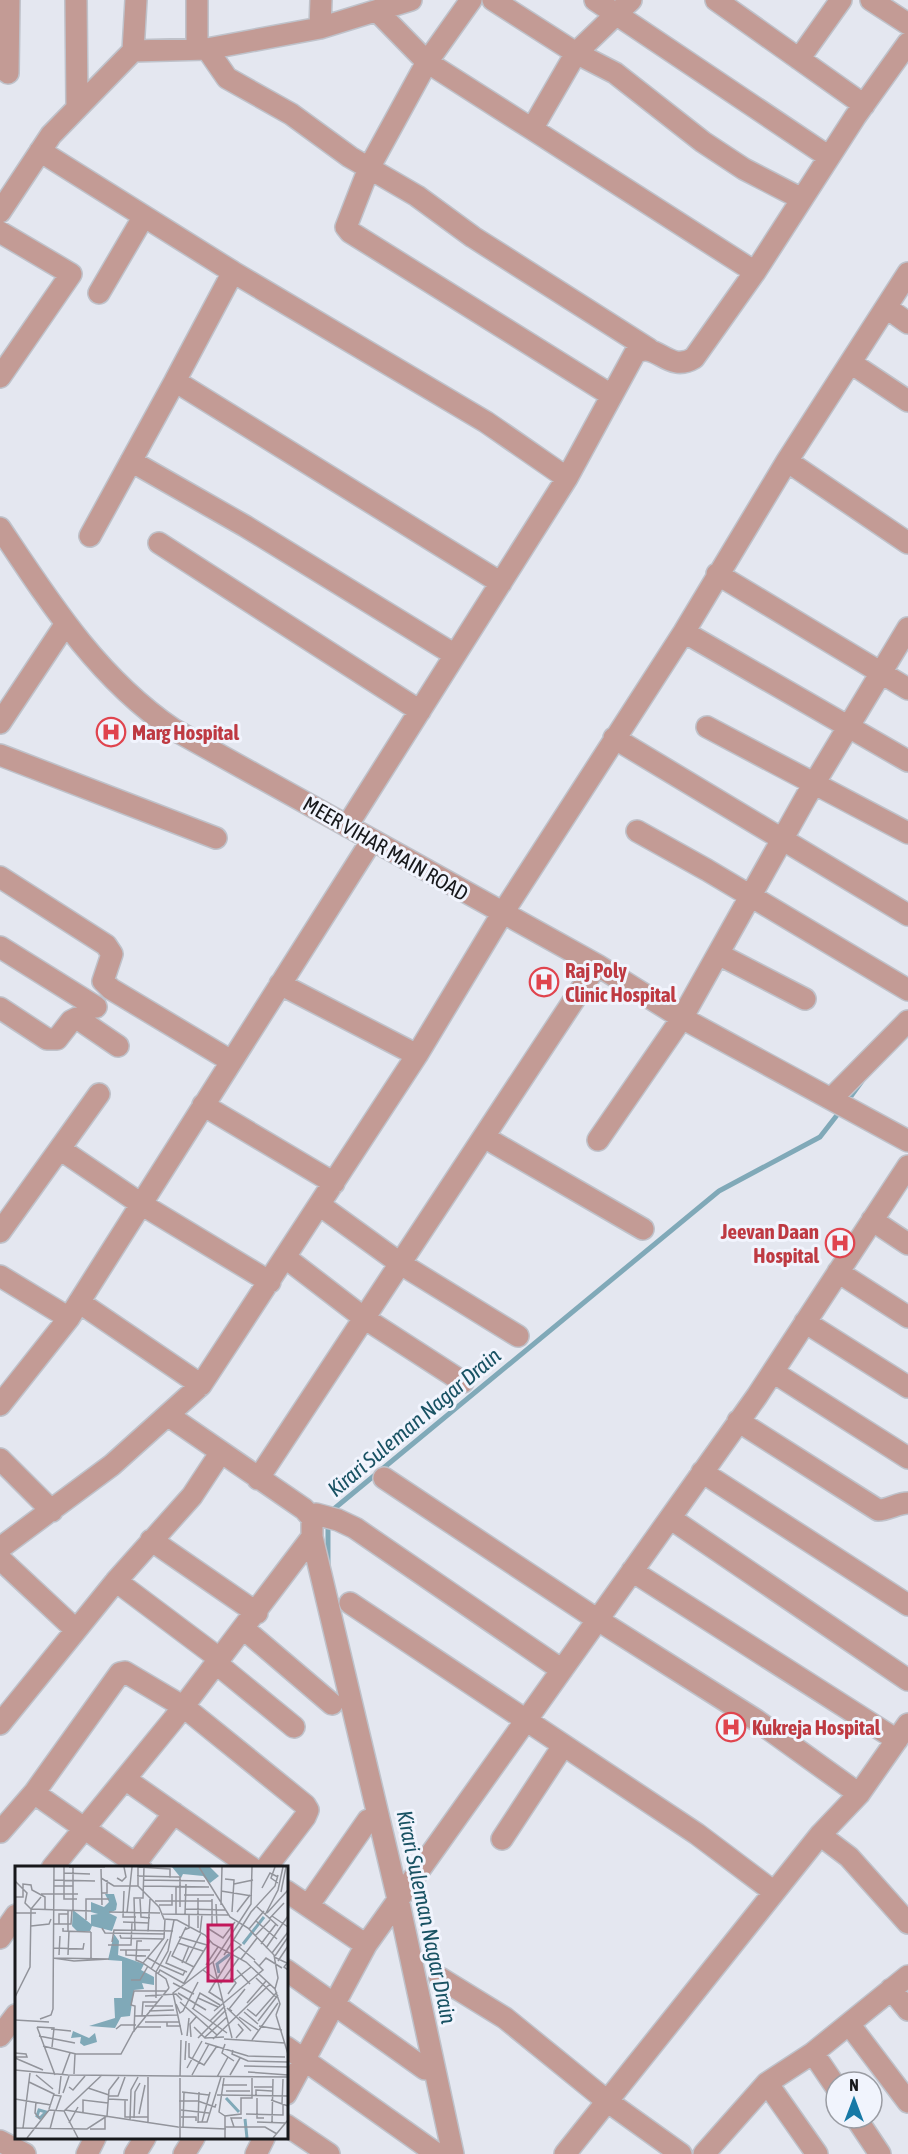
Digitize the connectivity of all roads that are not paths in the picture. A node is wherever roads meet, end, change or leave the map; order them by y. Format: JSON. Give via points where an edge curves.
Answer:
{"nodes":[{"id":1,"x":9,"y":0,"type":"edge"},
{"id":2,"x":76,"y":0,"type":"edge"},
{"id":3,"x":136,"y":0,"type":"edge"},
{"id":4,"x":197,"y":0,"type":"edge"},
{"id":5,"x":321,"y":0,"type":"edge"},
{"id":6,"x":411,"y":0,"type":"edge"},
{"id":7,"x":471,"y":0,"type":"edge"},
{"id":8,"x":493,"y":0,"type":"edge"},
{"id":9,"x":595,"y":0,"type":"edge"},
{"id":10,"x":716,"y":0,"type":"edge"},
{"id":11,"x":841,"y":0,"type":"edge"},
{"id":12,"x":871,"y":0,"type":"edge"},
{"id":13,"x":624,"y":7,"type":"edge"},
{"id":14,"x":378,"y":12,"type":"junction"},
{"id":15,"x":908,"y":24,"type":"edge"},
{"id":16,"x":320,"y":28,"type":"junction"},
{"id":17,"x":908,"y":43,"type":"edge"},
{"id":18,"x":202,"y":49,"type":"junction"},
{"id":19,"x":133,"y":51,"type":"junction"},
{"id":20,"x":576,"y":53,"type":"junction"},
{"id":21,"x":799,"y":59,"type":"junction"},
{"id":22,"x":427,"y":63,"type":"junction"},
{"id":23,"x":8,"y":73,"type":"dead end"},
{"id":24,"x":864,"y":105,"type":"junction"},
{"id":25,"x":77,"y":106,"type":"junction"},
{"id":26,"x":532,"y":129,"type":"junction"},
{"id":27,"x":40,"y":151,"type":"junction"},
{"id":28,"x":830,"y":157,"type":"junction"},
{"id":29,"x":369,"y":168,"type":"junction"},
{"id":30,"x":802,"y":200,"type":"junction"},
{"id":31,"x":0,"y":212,"type":"edge"},
{"id":32,"x":144,"y":216,"type":"junction"},
{"id":33,"x":0,"y":232,"type":"edge"},
{"id":34,"x":233,"y":272,"type":"junction"},
{"id":35,"x":755,"y":272,"type":"junction"},
{"id":36,"x":908,"y":273,"type":"edge"},
{"id":37,"x":99,"y":293,"type":"dead end"},
{"id":38,"x":887,"y":308,"type":"junction"},
{"id":39,"x":908,"y":323,"type":"edge"},
{"id":40,"x":649,"y":350,"type":"junction"},
{"id":41,"x":852,"y":363,"type":"junction"},
{"id":42,"x":0,"y":376,"type":"edge"},
{"id":43,"x":175,"y":381,"type":"junction"},
{"id":44,"x":611,"y":395,"type":"junction"},
{"id":45,"x":908,"y":401,"type":"edge"},
{"id":46,"x":131,"y":461,"type":"junction"},
{"id":47,"x":787,"y":461,"type":"junction"},
{"id":48,"x":567,"y":478,"type":"junction"},
{"id":49,"x":0,"y":528,"type":"edge"},
{"id":50,"x":90,"y":536,"type":"dead end"},
{"id":51,"x":159,"y":543,"type":"dead end"},
{"id":52,"x":908,"y":543,"type":"edge"},
{"id":53,"x":717,"y":574,"type":"junction"},
{"id":54,"x":501,"y":583,"type":"junction"},
{"id":55,"x":65,"y":625,"type":"junction"},
{"id":56,"x":908,"y":628,"type":"edge"},
{"id":57,"x":684,"y":632,"type":"junction"},
{"id":58,"x":455,"y":655,"type":"junction"},
{"id":59,"x":881,"y":673,"type":"junction"},
{"id":60,"x":908,"y":689,"type":"edge"},
{"id":61,"x":4,"y":706,"type":"edge"},
{"id":62,"x":420,"y":711,"type":"junction"},
{"id":63,"x":707,"y":727,"type":"dead end"},
{"id":64,"x":849,"y":727,"type":"junction"},
{"id":65,"x":614,"y":738,"type":"junction"},
{"id":66,"x":0,"y":755,"type":"edge"},
{"id":67,"x":908,"y":760,"type":"edge"},
{"id":68,"x":814,"y":785,"type":"junction"},
{"id":69,"x":347,"y":826,"type":"junction"},
{"id":70,"x":637,"y":831,"type":"dead end"},
{"id":71,"x":908,"y":833,"type":"edge"},
{"id":72,"x":216,"y":838,"type":"dead end"},
{"id":73,"x":783,"y":839,"type":"junction"},
{"id":74,"x":372,"y":840,"type":"junction"},
{"id":75,"x":0,"y":877,"type":"edge"},
{"id":76,"x":750,"y":897,"type":"junction"},
{"id":77,"x":502,"y":914,"type":"junction"},
{"id":78,"x":908,"y":915,"type":"edge"},
{"id":79,"x":0,"y":947,"type":"edge"},
{"id":80,"x":718,"y":954,"type":"junction"},
{"id":81,"x":597,"y":965,"type":"junction"},
{"id":82,"x":280,"y":984,"type":"junction"},
{"id":83,"x":908,"y":990,"type":"edge"},
{"id":84,"x":805,"y":999,"type":"dead end"},
{"id":85,"x":96,"y":1006,"type":"dead end"},
{"id":86,"x":0,"y":1008,"type":"edge"},
{"id":87,"x":682,"y":1018,"type":"junction"},
{"id":88,"x":908,"y":1021,"type":"edge"},
{"id":89,"x":118,"y":1046,"type":"dead end"},
{"id":90,"x":417,"y":1055,"type":"junction"},
{"id":91,"x":231,"y":1061,"type":"junction"},
{"id":92,"x":99,"y":1094,"type":"dead end"},
{"id":93,"x":839,"y":1104,"type":"junction"},
{"id":94,"x":203,"y":1105,"type":"junction"},
{"id":95,"x":484,"y":1137,"type":"junction"},
{"id":96,"x":598,"y":1140,"type":"dead end"},
{"id":97,"x":908,"y":1141,"type":"edge"},
{"id":98,"x":60,"y":1149,"type":"junction"},
{"id":99,"x":908,"y":1166,"type":"edge"},
{"id":100,"x":334,"y":1183,"type":"junction"},
{"id":101,"x":141,"y":1204,"type":"junction"},
{"id":102,"x":321,"y":1206,"type":"junction"},
{"id":103,"x":872,"y":1221,"type":"junction"},
{"id":104,"x":643,"y":1229,"type":"dead end"},
{"id":105,"x":0,"y":1232,"type":"edge"},
{"id":106,"x":908,"y":1244,"type":"edge"},
{"id":107,"x":286,"y":1258,"type":"junction"},
{"id":108,"x":401,"y":1263,"type":"junction"},
{"id":109,"x":838,"y":1272,"type":"junction"},
{"id":110,"x":0,"y":1276,"type":"edge"},
{"id":111,"x":270,"y":1282,"type":"junction"},
{"id":112,"x":74,"y":1310,"type":"junction"},
{"id":113,"x":908,"y":1317,"type":"edge"},
{"id":114,"x":364,"y":1318,"type":"junction"},
{"id":115,"x":805,"y":1322,"type":"junction"},
{"id":116,"x":518,"y":1336,"type":"dead end"},
{"id":117,"x":772,"y":1372,"type":"junction"},
{"id":118,"x":463,"y":1382,"type":"dead end"},
{"id":119,"x":201,"y":1385,"type":"junction"},
{"id":120,"x":908,"y":1387,"type":"edge"},
{"id":121,"x":0,"y":1405,"type":"edge"},
{"id":122,"x":169,"y":1416,"type":"junction"},
{"id":123,"x":738,"y":1421,"type":"junction"},
{"id":124,"x":221,"y":1452,"type":"junction"},
{"id":125,"x":908,"y":1458,"type":"edge"},
{"id":126,"x":0,"y":1459,"type":"edge"},
{"id":127,"x":702,"y":1472,"type":"junction"},
{"id":128,"x":384,"y":1478,"type":"dead end"},
{"id":129,"x":258,"y":1479,"type":"junction"},
{"id":130,"x":908,"y":1503,"type":"edge"},
{"id":131,"x":52,"y":1511,"type":"junction"},
{"id":132,"x":326,"y":1517,"type":"dead end"},
{"id":133,"x":670,"y":1518,"type":"junction"},
{"id":134,"x":312,"y":1536,"type":"junction"},
{"id":135,"x":151,"y":1540,"type":"junction"},
{"id":136,"x":0,"y":1548,"type":"edge"},
{"id":137,"x":0,"y":1559,"type":"edge"},
{"id":138,"x":632,"y":1571,"type":"junction"},
{"id":139,"x":116,"y":1581,"type":"junction"},
{"id":140,"x":350,"y":1602,"type":"dead end"},
{"id":141,"x":908,"y":1605,"type":"edge"},
{"id":142,"x":598,"y":1620,"type":"junction"},
{"id":143,"x":250,"y":1621,"type":"junction"},
{"id":144,"x":76,"y":1630,"type":"junction"},
{"id":145,"x":218,"y":1662,"type":"junction"},
{"id":146,"x":562,"y":1670,"type":"junction"},
{"id":147,"x":908,"y":1680,"type":"edge"},
{"id":148,"x":332,"y":1704,"type":"dead end"},
{"id":149,"x":184,"y":1707,"type":"junction"},
{"id":150,"x":526,"y":1722,"type":"junction"},
{"id":151,"x":0,"y":1724,"type":"edge"},
{"id":152,"x":294,"y":1727,"type":"dead end"},
{"id":153,"x":902,"y":1732,"type":"edge"},
{"id":154,"x":563,"y":1746,"type":"junction"},
{"id":155,"x":125,"y":1779,"type":"junction"},
{"id":156,"x":34,"y":1793,"type":"junction"},
{"id":157,"x":859,"y":1794,"type":"junction"},
{"id":158,"x":174,"y":1813,"type":"junction"},
{"id":159,"x":368,"y":1820,"type":"dead end"},
{"id":160,"x":84,"y":1826,"type":"junction"},
{"id":161,"x":0,"y":1832,"type":"edge"},
{"id":162,"x":820,"y":1835,"type":"junction"},
{"id":163,"x":502,"y":1839,"type":"dead end"},
{"id":164,"x":54,"y":1866,"type":"edge"},
{"id":165,"x":136,"y":1866,"type":"edge"},
{"id":166,"x":249,"y":1866,"type":"edge"},
{"id":167,"x":267,"y":1866,"type":"edge"},
{"id":168,"x":404,"y":1891,"type":"junction"},
{"id":169,"x":288,"y":1892,"type":"edge"},
{"id":170,"x":774,"y":1892,"type":"junction"},
{"id":171,"x":308,"y":1906,"type":"junction"},
{"id":172,"x":908,"y":1923,"type":"edge"},
{"id":173,"x":366,"y":1945,"type":"junction"},
{"id":174,"x":288,"y":1971,"type":"edge"},
{"id":175,"x":908,"y":1976,"type":"edge"},
{"id":176,"x":440,"y":1978,"type":"dead end"},
{"id":177,"x":891,"y":1989,"type":"junction"},
{"id":178,"x":335,"y":2005,"type":"junction"},
{"id":179,"x":908,"y":2010,"type":"edge"},
{"id":180,"x":15,"y":2016,"type":"edge"},
{"id":181,"x":849,"y":2024,"type":"junction"},
{"id":182,"x":0,"y":2036,"type":"edge"},
{"id":183,"x":295,"y":2053,"type":"edge"},
{"id":184,"x":813,"y":2053,"type":"junction"},
{"id":185,"x":425,"y":2069,"type":"dead end"},
{"id":186,"x":824,"y":2070,"type":"edge"},
{"id":187,"x":767,"y":2083,"type":"junction"},
{"id":188,"x":288,"y":2085,"type":"edge"},
{"id":189,"x":607,"y":2101,"type":"junction"},
{"id":190,"x":908,"y":2102,"type":"edge"},
{"id":191,"x":288,"y":2127,"type":"edge"},
{"id":192,"x":864,"y":2130,"type":"edge"},
{"id":193,"x":94,"y":2139,"type":"edge"},
{"id":194,"x":144,"y":2139,"type":"edge"},
{"id":195,"x":193,"y":2139,"type":"edge"},
{"id":196,"x":264,"y":2139,"type":"edge"},
{"id":197,"x":0,"y":2141,"type":"edge"},
{"id":198,"x":327,"y":2153,"type":"edge"},
{"id":199,"x":25,"y":2154,"type":"edge"},
{"id":200,"x":87,"y":2154,"type":"edge"},
{"id":201,"x":135,"y":2154,"type":"edge"},
{"id":202,"x":184,"y":2154,"type":"edge"},
{"id":203,"x":256,"y":2154,"type":"edge"},
{"id":204,"x":437,"y":2154,"type":"edge"},
{"id":205,"x":453,"y":2154,"type":"edge"},
{"id":206,"x":565,"y":2154,"type":"edge"},
{"id":207,"x":681,"y":2154,"type":"edge"},
{"id":208,"x":704,"y":2154,"type":"edge"},
{"id":209,"x":816,"y":2154,"type":"edge"},
{"id":210,"x":880,"y":2154,"type":"edge"}],
"edges":[{"from":1,"to":23,"type":"street"},
{"from":2,"to":25,"type":"street"},
{"from":3,"to":19,"type":"street"},
{"from":4,"to":18,"type":"street"},
{"from":5,"to":16,"type":"street"},
{"from":6,"to":14,"type":"street"},
{"from":7,"to":22,"type":"street"},
{"from":8,"to":20,"type":"street"},
{"from":9,"to":13,"type":"street"},
{"from":10,"to":21,"type":"street"},
{"from":11,"to":21,"type":"street"},
{"from":12,"to":15,"type":"street"},
{"from":13,"to":20,"type":"street"},
{"from":13,"to":28,"type":"street"},
{"from":14,"to":16,"type":"street"},
{"from":14,"to":22,"type":"street"},
{"from":16,"to":18,"type":"street"},
{"from":17,"to":24,"type":"street"},
{"from":18,"to":19,"type":"street"},
{"from":18,"to":29,"type":"street","via":[[226,78],[291,114]]},
{"from":19,"to":25,"type":"street"},
{"from":20,"to":26,"type":"street"},
{"from":20,"to":30,"type":"street","via":[[615,73],[744,169]]},
{"from":21,"to":24,"type":"street"},
{"from":22,"to":26,"type":"street"},
{"from":22,"to":29,"type":"street"},
{"from":24,"to":28,"type":"street"},
{"from":25,"to":27,"type":"street"},
{"from":26,"to":35,"type":"street"},
{"from":27,"to":31,"type":"street"},
{"from":27,"to":32,"type":"street"},
{"from":28,"to":30,"type":"street"},
{"from":29,"to":40,"type":"street"},
{"from":29,"to":44,"type":"street","via":[[346,222],[350,232]]},
{"from":30,"to":35,"type":"street"},
{"from":32,"to":34,"type":"street"},
{"from":32,"to":37,"type":"street"},
{"from":33,"to":42,"type":"street","via":[[71,274]]},
{"from":34,"to":43,"type":"street"},
{"from":34,"to":48,"type":"street","via":[[486,422]]},
{"from":35,"to":40,"type":"street","via":[[694,358],[686,363],[673,363]]},
{"from":36,"to":38,"type":"street"},
{"from":38,"to":39,"type":"street"},
{"from":38,"to":41,"type":"street"},
{"from":40,"to":44,"type":"street","via":[[635,353]]},
{"from":41,"to":45,"type":"street"},
{"from":41,"to":47,"type":"street"},
{"from":43,"to":46,"type":"street"},
{"from":43,"to":54,"type":"street"},
{"from":44,"to":48,"type":"street"},
{"from":46,"to":50,"type":"street"},
{"from":46,"to":58,"type":"street"},
{"from":47,"to":52,"type":"street"},
{"from":47,"to":53,"type":"street"},
{"from":48,"to":54,"type":"street"},
{"from":49,"to":55,"type":"street","name":"MEER VIHAR MAIN ROAD"},
{"from":51,"to":62,"type":"street"},
{"from":53,"to":57,"type":"street"},
{"from":53,"to":59,"type":"street"},
{"from":54,"to":58,"type":"street"},
{"from":55,"to":61,"type":"street"},
{"from":55,"to":69,"type":"street","name":"MEER VIHAR MAIN ROAD","via":[[104,669],[157,717]]},
{"from":56,"to":59,"type":"street"},
{"from":57,"to":64,"type":"street"},
{"from":57,"to":65,"type":"street"},
{"from":58,"to":62,"type":"street"},
{"from":59,"to":60,"type":"street"},
{"from":59,"to":64,"type":"street"},
{"from":62,"to":69,"type":"street"},
{"from":63,"to":68,"type":"street"},
{"from":64,"to":67,"type":"street"},
{"from":64,"to":68,"type":"street"},
{"from":65,"to":73,"type":"street"},
{"from":65,"to":77,"type":"street"},
{"from":66,"to":72,"type":"street"},
{"from":68,"to":71,"type":"street"},
{"from":68,"to":73,"type":"street"},
{"from":69,"to":74,"type":"street","name":"MEER VIHAR MAIN ROAD"},
{"from":70,"to":76,"type":"street"},
{"from":73,"to":76,"type":"street"},
{"from":73,"to":78,"type":"street"},
{"from":74,"to":77,"type":"street","name":"MEER VIHAR MAIN ROAD"},
{"from":74,"to":82,"type":"street"},
{"from":75,"to":91,"type":"street","via":[[106,945],[112,954],[104,981],[111,989]]},
{"from":76,"to":80,"type":"street"},
{"from":76,"to":83,"type":"street"},
{"from":77,"to":81,"type":"street","name":"MEER VIHAR MAIN ROAD"},
{"from":77,"to":90,"type":"street"},
{"from":79,"to":85,"type":"street"},
{"from":80,"to":84,"type":"street"},
{"from":80,"to":87,"type":"street"},
{"from":81,"to":87,"type":"street","name":"MEER VIHAR MAIN ROAD"},
{"from":81,"to":95,"type":"street"},
{"from":82,"to":90,"type":"street"},
{"from":82,"to":91,"type":"street"},
{"from":86,"to":89,"type":"street","via":[[47,1039],[57,1039],[77,1018]]},
{"from":87,"to":93,"type":"street","name":"MEER VIHAR MAIN ROAD"},
{"from":87,"to":96,"type":"street"},
{"from":88,"to":93,"type":"street"},
{"from":90,"to":100,"type":"street"},
{"from":91,"to":94,"type":"street"},
{"from":92,"to":98,"type":"street"},
{"from":93,"to":97,"type":"street","name":"MEER VIHAR MAIN ROAD"},
{"from":94,"to":100,"type":"street"},
{"from":94,"to":101,"type":"street"},
{"from":95,"to":104,"type":"street"},
{"from":95,"to":108,"type":"street"},
{"from":98,"to":101,"type":"street"},
{"from":98,"to":105,"type":"street"},
{"from":99,"to":103,"type":"street"},
{"from":100,"to":102,"type":"street"},
{"from":101,"to":111,"type":"street"},
{"from":101,"to":112,"type":"street"},
{"from":102,"to":107,"type":"street"},
{"from":102,"to":108,"type":"street"},
{"from":103,"to":106,"type":"street"},
{"from":103,"to":109,"type":"street"},
{"from":107,"to":111,"type":"street"},
{"from":107,"to":114,"type":"street"},
{"from":108,"to":114,"type":"street"},
{"from":108,"to":116,"type":"street"},
{"from":109,"to":113,"type":"street"},
{"from":109,"to":115,"type":"street"},
{"from":110,"to":112,"type":"street"},
{"from":111,"to":119,"type":"street"},
{"from":112,"to":119,"type":"street"},
{"from":112,"to":121,"type":"street"},
{"from":114,"to":118,"type":"street"},
{"from":114,"to":129,"type":"street"},
{"from":115,"to":117,"type":"street"},
{"from":115,"to":120,"type":"street"},
{"from":117,"to":123,"type":"street"},
{"from":117,"to":125,"type":"street"},
{"from":119,"to":122,"type":"street"},
{"from":122,"to":124,"type":"street"},
{"from":122,"to":131,"type":"street"},
{"from":123,"to":127,"type":"street"},
{"from":123,"to":130,"type":"street","via":[[878,1510]]},
{"from":124,"to":129,"type":"street"},
{"from":124,"to":135,"type":"street","via":[[192,1496]]},
{"from":126,"to":131,"type":"street"},
{"from":127,"to":133,"type":"street"},
{"from":127,"to":141,"type":"street"},
{"from":128,"to":142,"type":"street"},
{"from":129,"to":134,"type":"street","via":[[304,1509],[312,1518]]},
{"from":131,"to":136,"type":"street"},
{"from":132,"to":146,"type":"street","via":[[355,1528]]},
{"from":133,"to":138,"type":"street"},
{"from":133,"to":147,"type":"street"},
{"from":134,"to":143,"type":"street"},
{"from":134,"to":168,"type":"street"},
{"from":135,"to":139,"type":"street"},
{"from":135,"to":143,"type":"street"},
{"from":137,"to":144,"type":"street"},
{"from":138,"to":142,"type":"street"},
{"from":138,"to":153,"type":"street"},
{"from":139,"to":144,"type":"street"},
{"from":139,"to":145,"type":"street"},
{"from":140,"to":150,"type":"street"},
{"from":142,"to":146,"type":"street"},
{"from":142,"to":157,"type":"street","via":[[756,1720]]},
{"from":143,"to":145,"type":"street"},
{"from":143,"to":148,"type":"street"},
{"from":144,"to":151,"type":"street"},
{"from":145,"to":149,"type":"street"},
{"from":145,"to":152,"type":"street"},
{"from":146,"to":150,"type":"street"},
{"from":149,"to":155,"type":"street"},
{"from":149,"to":156,"type":"street","via":[[129,1673],[120,1673]]},
{"from":149,"to":167,"type":"street","via":[[308,1810]]},
{"from":150,"to":154,"type":"street"},
{"from":150,"to":168,"type":"street"},
{"from":153,"to":157,"type":"street"},
{"from":154,"to":163,"type":"street"},
{"from":154,"to":170,"type":"street","via":[[697,1834]]},
{"from":155,"to":158,"type":"street"},
{"from":155,"to":160,"type":"street"},
{"from":156,"to":160,"type":"street"},
{"from":156,"to":161,"type":"street"},
{"from":157,"to":162,"type":"street"},
{"from":158,"to":165,"type":"street"},
{"from":158,"to":166,"type":"street"},
{"from":159,"to":171,"type":"street"},
{"from":160,"to":164,"type":"street"},
{"from":160,"to":165,"type":"street"},
{"from":162,"to":170,"type":"street"},
{"from":162,"to":172,"type":"street","via":[[849,1857]]},
{"from":168,"to":173,"type":"street"},
{"from":168,"to":205,"type":"street"},
{"from":169,"to":171,"type":"street"},
{"from":170,"to":189,"type":"street"},
{"from":171,"to":173,"type":"street"},
{"from":173,"to":178,"type":"street"},
{"from":174,"to":178,"type":"street"},
{"from":175,"to":177,"type":"street"},
{"from":176,"to":189,"type":"street","via":[[505,2018]]},
{"from":177,"to":179,"type":"street"},
{"from":177,"to":181,"type":"street"},
{"from":178,"to":183,"type":"street"},
{"from":178,"to":185,"type":"street"},
{"from":180,"to":182,"type":"street"},
{"from":181,"to":184,"type":"street"},
{"from":181,"to":190,"type":"street"},
{"from":183,"to":188,"type":"street"},
{"from":183,"to":204,"type":"street"},
{"from":184,"to":186,"type":"street"},
{"from":184,"to":187,"type":"street"},
{"from":187,"to":208,"type":"street"},
{"from":187,"to":209,"type":"street"},
{"from":189,"to":206,"type":"street"},
{"from":189,"to":207,"type":"street"},
{"from":191,"to":198,"type":"street"},
{"from":192,"to":210,"type":"street"},
{"from":193,"to":200,"type":"street"},
{"from":194,"to":201,"type":"street"},
{"from":195,"to":202,"type":"street"},
{"from":196,"to":203,"type":"street"},
{"from":197,"to":199,"type":"street"}]}
